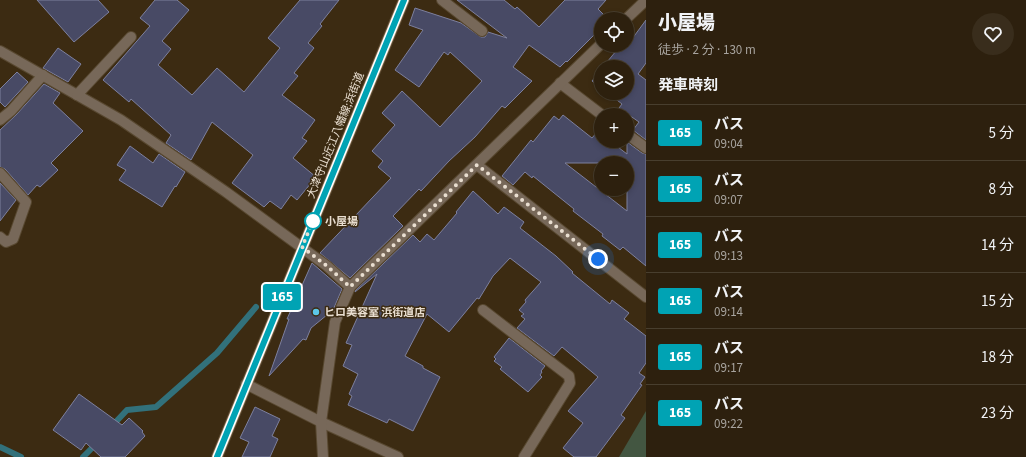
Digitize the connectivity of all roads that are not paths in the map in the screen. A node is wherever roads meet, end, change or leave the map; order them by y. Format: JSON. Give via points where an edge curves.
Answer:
{"nodes":[{"id":1,"x":404,"y":0,"type":"edge"},
{"id":2,"x":442,"y":0,"type":"edge"},
{"id":3,"x":646,"y":0,"type":"edge"},
{"id":4,"x":633,"y":12,"type":"edge"},
{"id":5,"x":482,"y":31,"type":"dead end"},
{"id":6,"x":131,"y":37,"type":"dead end"},
{"id":7,"x":0,"y":51,"type":"edge"},
{"id":8,"x":594,"y":51,"type":"edge"},
{"id":9,"x":43,"y":75,"type":"junction"},
{"id":10,"x":560,"y":83,"type":"junction"},
{"id":11,"x":77,"y":95,"type":"junction"},
{"id":12,"x":594,"y":109,"type":"edge"},
{"id":13,"x":0,"y":120,"type":"edge"},
{"id":14,"x":634,"y":139,"type":"edge"},
{"id":15,"x":646,"y":148,"type":"edge"},
{"id":16,"x":477,"y":165,"type":"junction"},
{"id":17,"x":0,"y":173,"type":"edge"},
{"id":18,"x":0,"y":238,"type":"edge"},
{"id":19,"x":302,"y":247,"type":"junction"},
{"id":20,"x":350,"y":287,"type":"junction"},
{"id":21,"x":646,"y":297,"type":"edge"},
{"id":22,"x":483,"y":310,"type":"dead end"},
{"id":23,"x":246,"y":384,"type":"junction"},
{"id":24,"x":321,"y":422,"type":"junction"},
{"id":25,"x":217,"y":457,"type":"edge"},
{"id":26,"x":323,"y":457,"type":"edge"},
{"id":27,"x":398,"y":457,"type":"edge"},
{"id":28,"x":524,"y":457,"type":"edge"}],
"edges":[{"from":1,"to":19,"type":"main road","name":"大津守山近江八幡線;浜街道"},
{"from":2,"to":5,"type":"street"},
{"from":3,"to":4,"type":"street"},
{"from":6,"to":11,"type":"street"},
{"from":7,"to":9,"type":"street"},
{"from":8,"to":10,"type":"street"},
{"from":9,"to":11,"type":"street"},
{"from":9,"to":13,"type":"street"},
{"from":10,"to":12,"type":"street"},
{"from":10,"to":16,"type":"street"},
{"from":11,"to":19,"type":"street","via":[[121,120]]},
{"from":14,"to":15,"type":"street"},
{"from":16,"to":20,"type":"street"},
{"from":16,"to":21,"type":"street"},
{"from":17,"to":18,"type":"street","via":[[26,202],[13,239],[6,242]]},
{"from":19,"to":20,"type":"street"},
{"from":19,"to":23,"type":"main road","name":"大津守山近江八幡線;浜街道"},
{"from":20,"to":24,"type":"street","via":[[335,322]]},
{"from":22,"to":28,"type":"street","via":[[569,376],[570,383]]},
{"from":23,"to":24,"type":"street"},
{"from":23,"to":25,"type":"main road","name":"大津守山近江八幡線;浜街道"},
{"from":24,"to":26,"type":"street"},
{"from":24,"to":27,"type":"street"}]}
